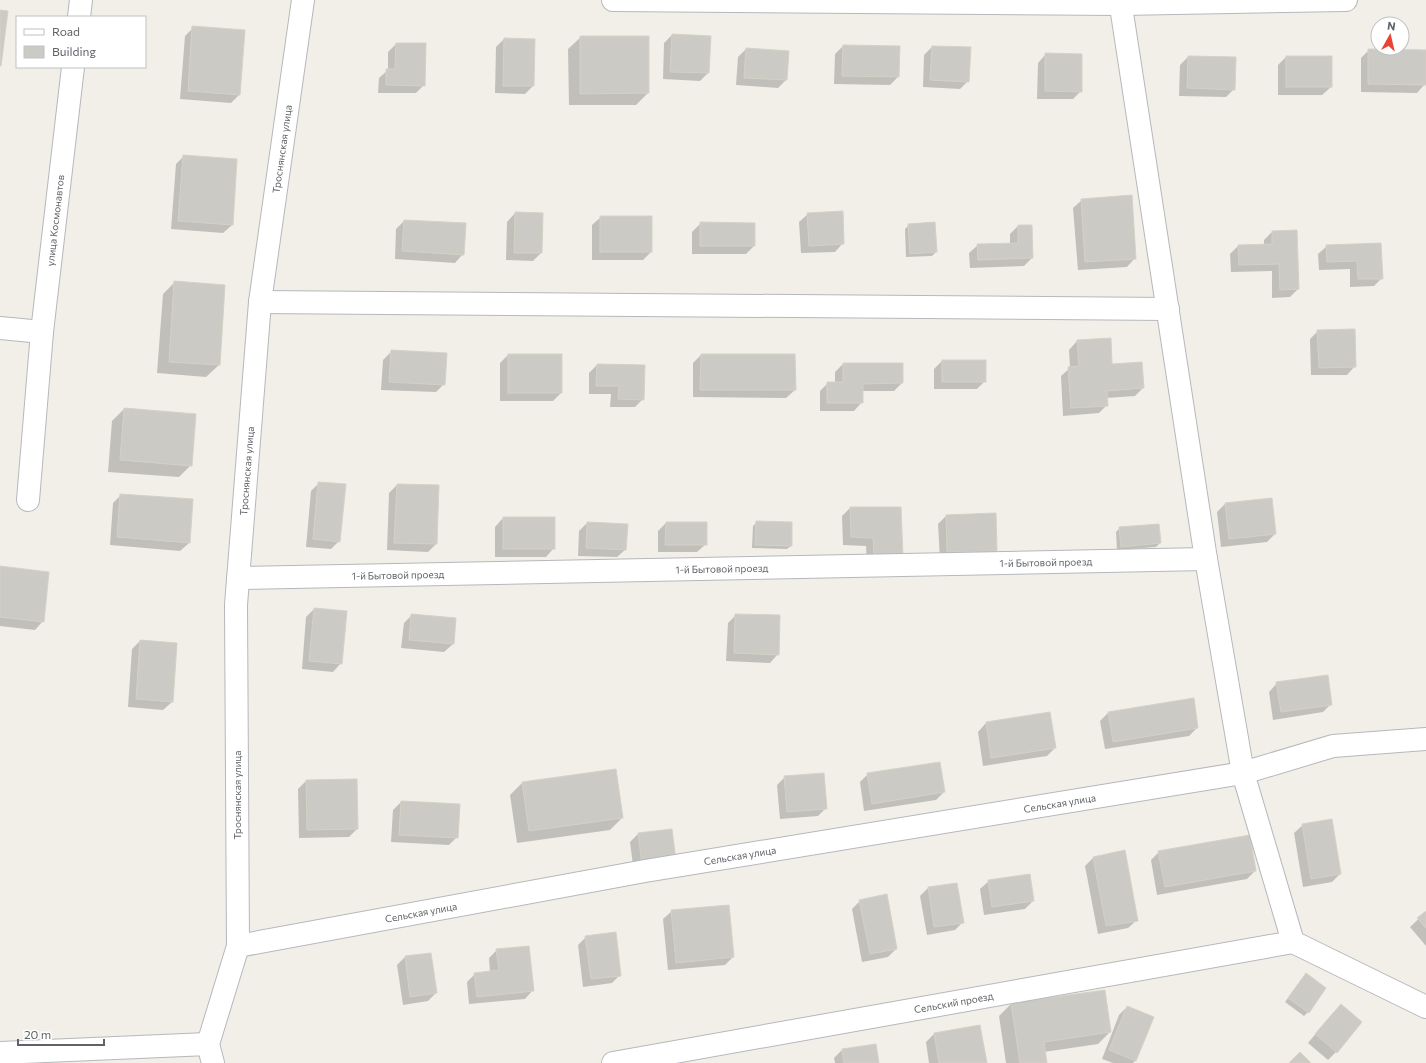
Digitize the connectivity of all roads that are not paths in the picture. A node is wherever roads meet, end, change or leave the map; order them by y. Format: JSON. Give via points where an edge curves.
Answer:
{"nodes":[{"id":1,"x":81,"y":0,"type":"edge"},
{"id":2,"x":303,"y":0,"type":"edge"},
{"id":3,"x":613,"y":0,"type":"edge"},
{"id":4,"x":1346,"y":0,"type":"edge"},
{"id":5,"x":1121,"y":2,"type":"edge"},
{"id":6,"x":79,"y":16,"type":"edge"},
{"id":7,"x":73,"y":68,"type":"edge"},
{"id":8,"x":260,"y":302,"type":"junction"},
{"id":9,"x":1168,"y":308,"type":"junction"},
{"id":10,"x":0,"y":328,"type":"edge"},
{"id":11,"x":42,"y":332,"type":"junction"},
{"id":12,"x":28,"y":500,"type":"dead end"},
{"id":13,"x":1206,"y":558,"type":"junction"},
{"id":14,"x":238,"y":578,"type":"junction"},
{"id":15,"x":1426,"y":738,"type":"edge"},
{"id":16,"x":1243,"y":773,"type":"junction"},
{"id":17,"x":1293,"y":942,"type":"junction"},
{"id":18,"x":238,"y":946,"type":"junction"},
{"id":19,"x":1426,"y":1007,"type":"edge"},
{"id":20,"x":0,"y":1053,"type":"edge"},
{"id":21,"x":210,"y":1053,"type":"edge"},
{"id":22,"x":613,"y":1063,"type":"edge"}],
"edges":[{"from":1,"to":6,"type":"street"},
{"from":2,"to":8,"type":"street","name":"Троснянская улица"},
{"from":3,"to":5,"type":"street"},
{"from":4,"to":5,"type":"street"},
{"from":5,"to":9,"type":"street"},
{"from":7,"to":11,"type":"street","name":"улица Космонавтов"},
{"from":8,"to":9,"type":"street"},
{"from":8,"to":14,"type":"street","name":"Троснянская улица"},
{"from":9,"to":13,"type":"street"},
{"from":10,"to":11,"type":"street"},
{"from":11,"to":12,"type":"street","name":"улица Космонавтов"},
{"from":13,"to":14,"type":"street","name":"1-й Бытовой проезд"},
{"from":13,"to":16,"type":"street"},
{"from":14,"to":18,"type":"street","name":"Троснянская улица"},
{"from":15,"to":16,"type":"street","name":"Сельская улица","via":[[1333,746]]},
{"from":16,"to":17,"type":"street"},
{"from":16,"to":18,"type":"street","name":"Сельская улица","via":[[645,871]]},
{"from":17,"to":19,"type":"street"},
{"from":17,"to":22,"type":"street","name":"Сельский проезд"},
{"from":18,"to":21,"type":"street","name":"Троснянская улица"},
{"from":20,"to":21,"type":"street"}]}
